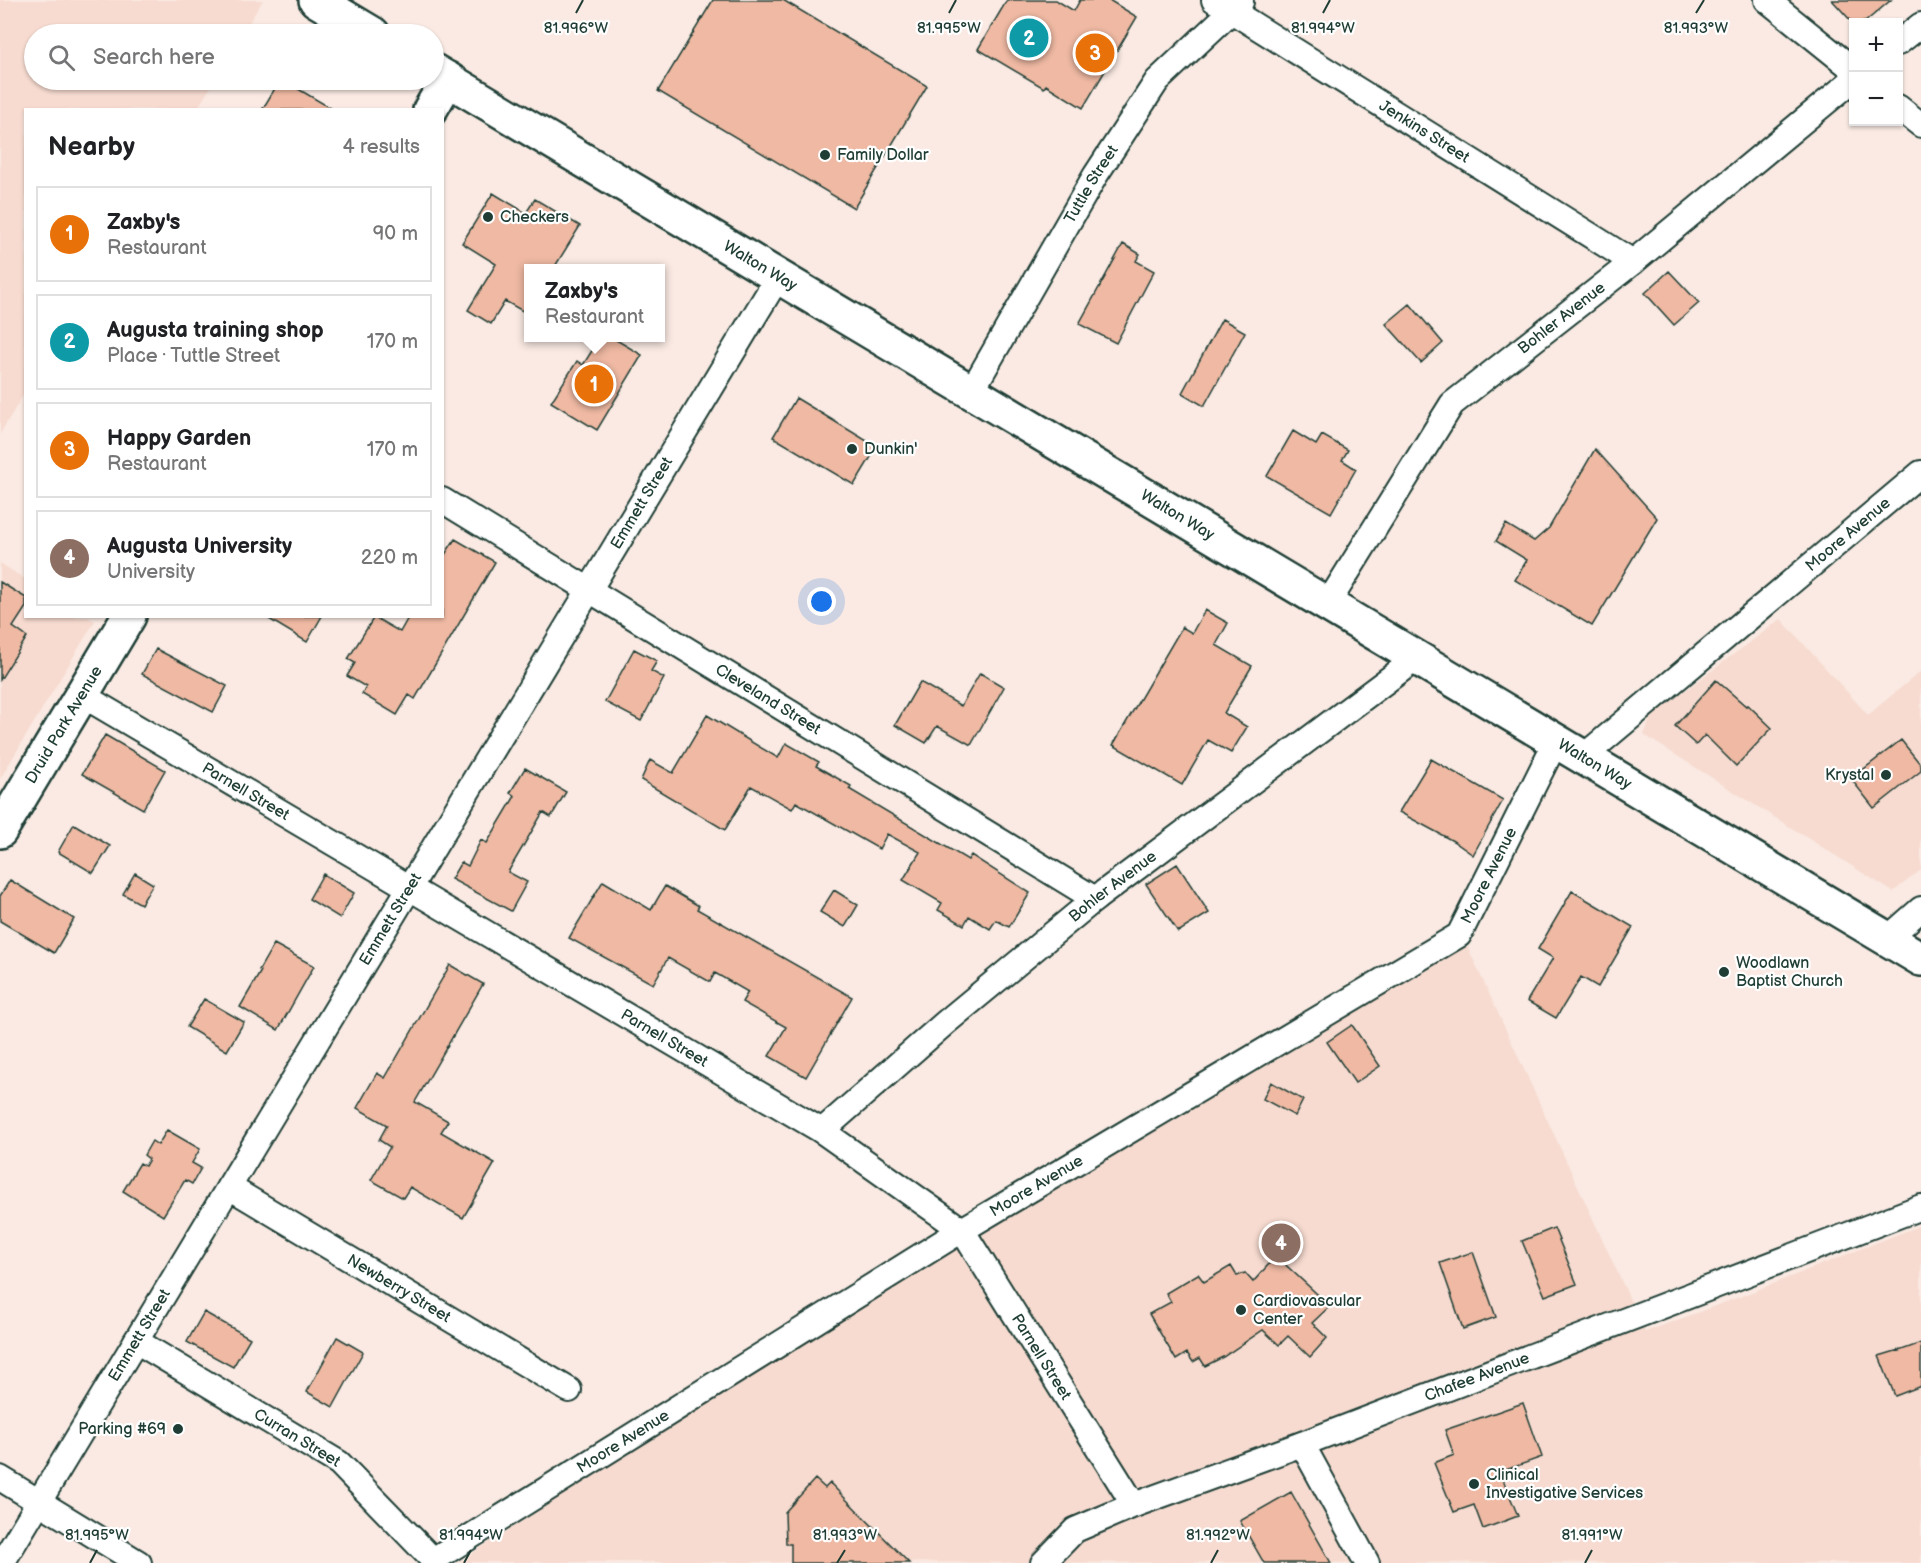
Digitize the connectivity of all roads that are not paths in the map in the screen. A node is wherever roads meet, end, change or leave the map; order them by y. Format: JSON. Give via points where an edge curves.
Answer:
{"nodes":[{"id":1,"x":316,"y":0,"type":"edge"},
{"id":2,"x":1767,"y":0,"type":"edge"},
{"id":3,"x":1229,"y":4,"type":"edge"},
{"id":4,"x":356,"y":24,"type":"edge"},
{"id":5,"x":1921,"y":25,"type":"edge"},
{"id":6,"x":1903,"y":40,"type":"edge"},
{"id":7,"x":1849,"y":66,"type":"edge"},
{"id":8,"x":444,"y":77,"type":"edge"},
{"id":9,"x":1849,"y":84,"type":"edge"},
{"id":10,"x":436,"y":90,"type":"edge"},
{"id":11,"x":431,"y":108,"type":"edge"},
{"id":12,"x":1903,"y":109,"type":"edge"},
{"id":13,"x":1921,"y":125,"type":"edge"},
{"id":14,"x":1634,"y":262,"type":"junction"},
{"id":15,"x":778,"y":277,"type":"junction"},
{"id":16,"x":971,"y":392,"type":"junction"},
{"id":17,"x":1921,"y":473,"type":"edge"},
{"id":18,"x":444,"y":501,"type":"edge"},
{"id":19,"x":589,"y":590,"type":"junction"},
{"id":20,"x":1327,"y":605,"type":"junction"},
{"id":21,"x":128,"y":618,"type":"edge"},
{"id":22,"x":1417,"y":658,"type":"junction"},
{"id":23,"x":82,"y":695,"type":"junction"},
{"id":24,"x":1570,"y":749,"type":"junction"},
{"id":25,"x":0,"y":831,"type":"edge"},
{"id":26,"x":409,"y":889,"type":"junction"},
{"id":27,"x":1095,"y":899,"type":"junction"},
{"id":28,"x":1921,"y":909,"type":"edge"},
{"id":29,"x":1887,"y":939,"type":"junction"},
{"id":30,"x":1921,"y":959,"type":"edge"},
{"id":31,"x":822,"y":1131,"type":"junction"},
{"id":32,"x":228,"y":1187,"type":"junction"},
{"id":33,"x":1921,"y":1207,"type":"edge"},
{"id":34,"x":962,"y":1230,"type":"junction"},
{"id":35,"x":136,"y":1341,"type":"junction"},
{"id":36,"x":569,"y":1390,"type":"dead end"},
{"id":37,"x":1302,"y":1444,"type":"junction"},
{"id":38,"x":0,"y":1478,"type":"edge"},
{"id":39,"x":39,"y":1501,"type":"junction"},
{"id":40,"x":1134,"y":1504,"type":"junction"},
{"id":41,"x":434,"y":1561,"type":"edge"},
{"id":42,"x":2,"y":1563,"type":"edge"},
{"id":43,"x":139,"y":1563,"type":"edge"},
{"id":44,"x":1043,"y":1563,"type":"edge"},
{"id":45,"x":1367,"y":1563,"type":"edge"}],
"edges":[{"from":1,"to":4,"type":"main road"},
{"from":2,"to":7,"type":"street"},
{"from":3,"to":14,"type":"street","name":"Jenkins Street"},
{"from":3,"to":16,"type":"street","name":"Tuttle Street","via":[[1157,81],[1095,176]]},
{"from":5,"to":6,"type":"street"},
{"from":8,"to":15,"type":"main road","name":"Walton Way"},
{"from":9,"to":14,"type":"street","name":"Bohler Avenue"},
{"from":10,"to":11,"type":"main road"},
{"from":12,"to":13,"type":"street"},
{"from":14,"to":20,"type":"street","name":"Bohler Avenue","via":[[1452,404]]},
{"from":15,"to":16,"type":"main road","name":"Walton Way"},
{"from":15,"to":19,"type":"street","name":"Emmett Street"},
{"from":16,"to":20,"type":"main road","name":"Walton Way"},
{"from":17,"to":24,"type":"street","name":"Moore Avenue"},
{"from":18,"to":19,"type":"street","name":"Cleveland Street"},
{"from":19,"to":26,"type":"street","name":"Emmett Street"},
{"from":19,"to":27,"type":"street","name":"Cleveland Street"},
{"from":20,"to":22,"type":"main road","name":"Walton Way"},
{"from":21,"to":23,"type":"main road","name":"Druid Park Avenue"},
{"from":22,"to":24,"type":"main road","name":"Walton Way"},
{"from":22,"to":27,"type":"street","name":"Bohler Avenue"},
{"from":23,"to":25,"type":"main road","name":"Druid Park Avenue"},
{"from":23,"to":26,"type":"street","name":"Parnell Street"},
{"from":24,"to":29,"type":"main road","name":"Walton Way"},
{"from":24,"to":34,"type":"street","name":"Moore Avenue","via":[[1460,935]]},
{"from":26,"to":31,"type":"street","name":"Parnell Street"},
{"from":26,"to":32,"type":"street","name":"Emmett Street"},
{"from":27,"to":31,"type":"street","name":"Bohler Avenue"},
{"from":28,"to":29,"type":"street"},
{"from":29,"to":30,"type":"main road","name":"Walton Way"},
{"from":31,"to":34,"type":"street","name":"Parnell Street"},
{"from":32,"to":35,"type":"street","name":"Emmett Street"},
{"from":32,"to":36,"type":"street","name":"Newberry Street"},
{"from":33,"to":37,"type":"street","name":"Chafee Avenue"},
{"from":34,"to":40,"type":"street","name":"Parnell Street"},
{"from":34,"to":41,"type":"street","name":"Moore Avenue"},
{"from":35,"to":39,"type":"street","name":"Emmett Street"},
{"from":35,"to":41,"type":"street","name":"Curran Street","via":[[339,1463]]},
{"from":37,"to":40,"type":"street","name":"Chafee Avenue"},
{"from":37,"to":45,"type":"street"},
{"from":38,"to":39,"type":"street"},
{"from":39,"to":42,"type":"street","name":"Emmett Street"},
{"from":39,"to":43,"type":"street"},
{"from":40,"to":44,"type":"street","name":"Chafee Avenue","via":[[1075,1530]]}]}
